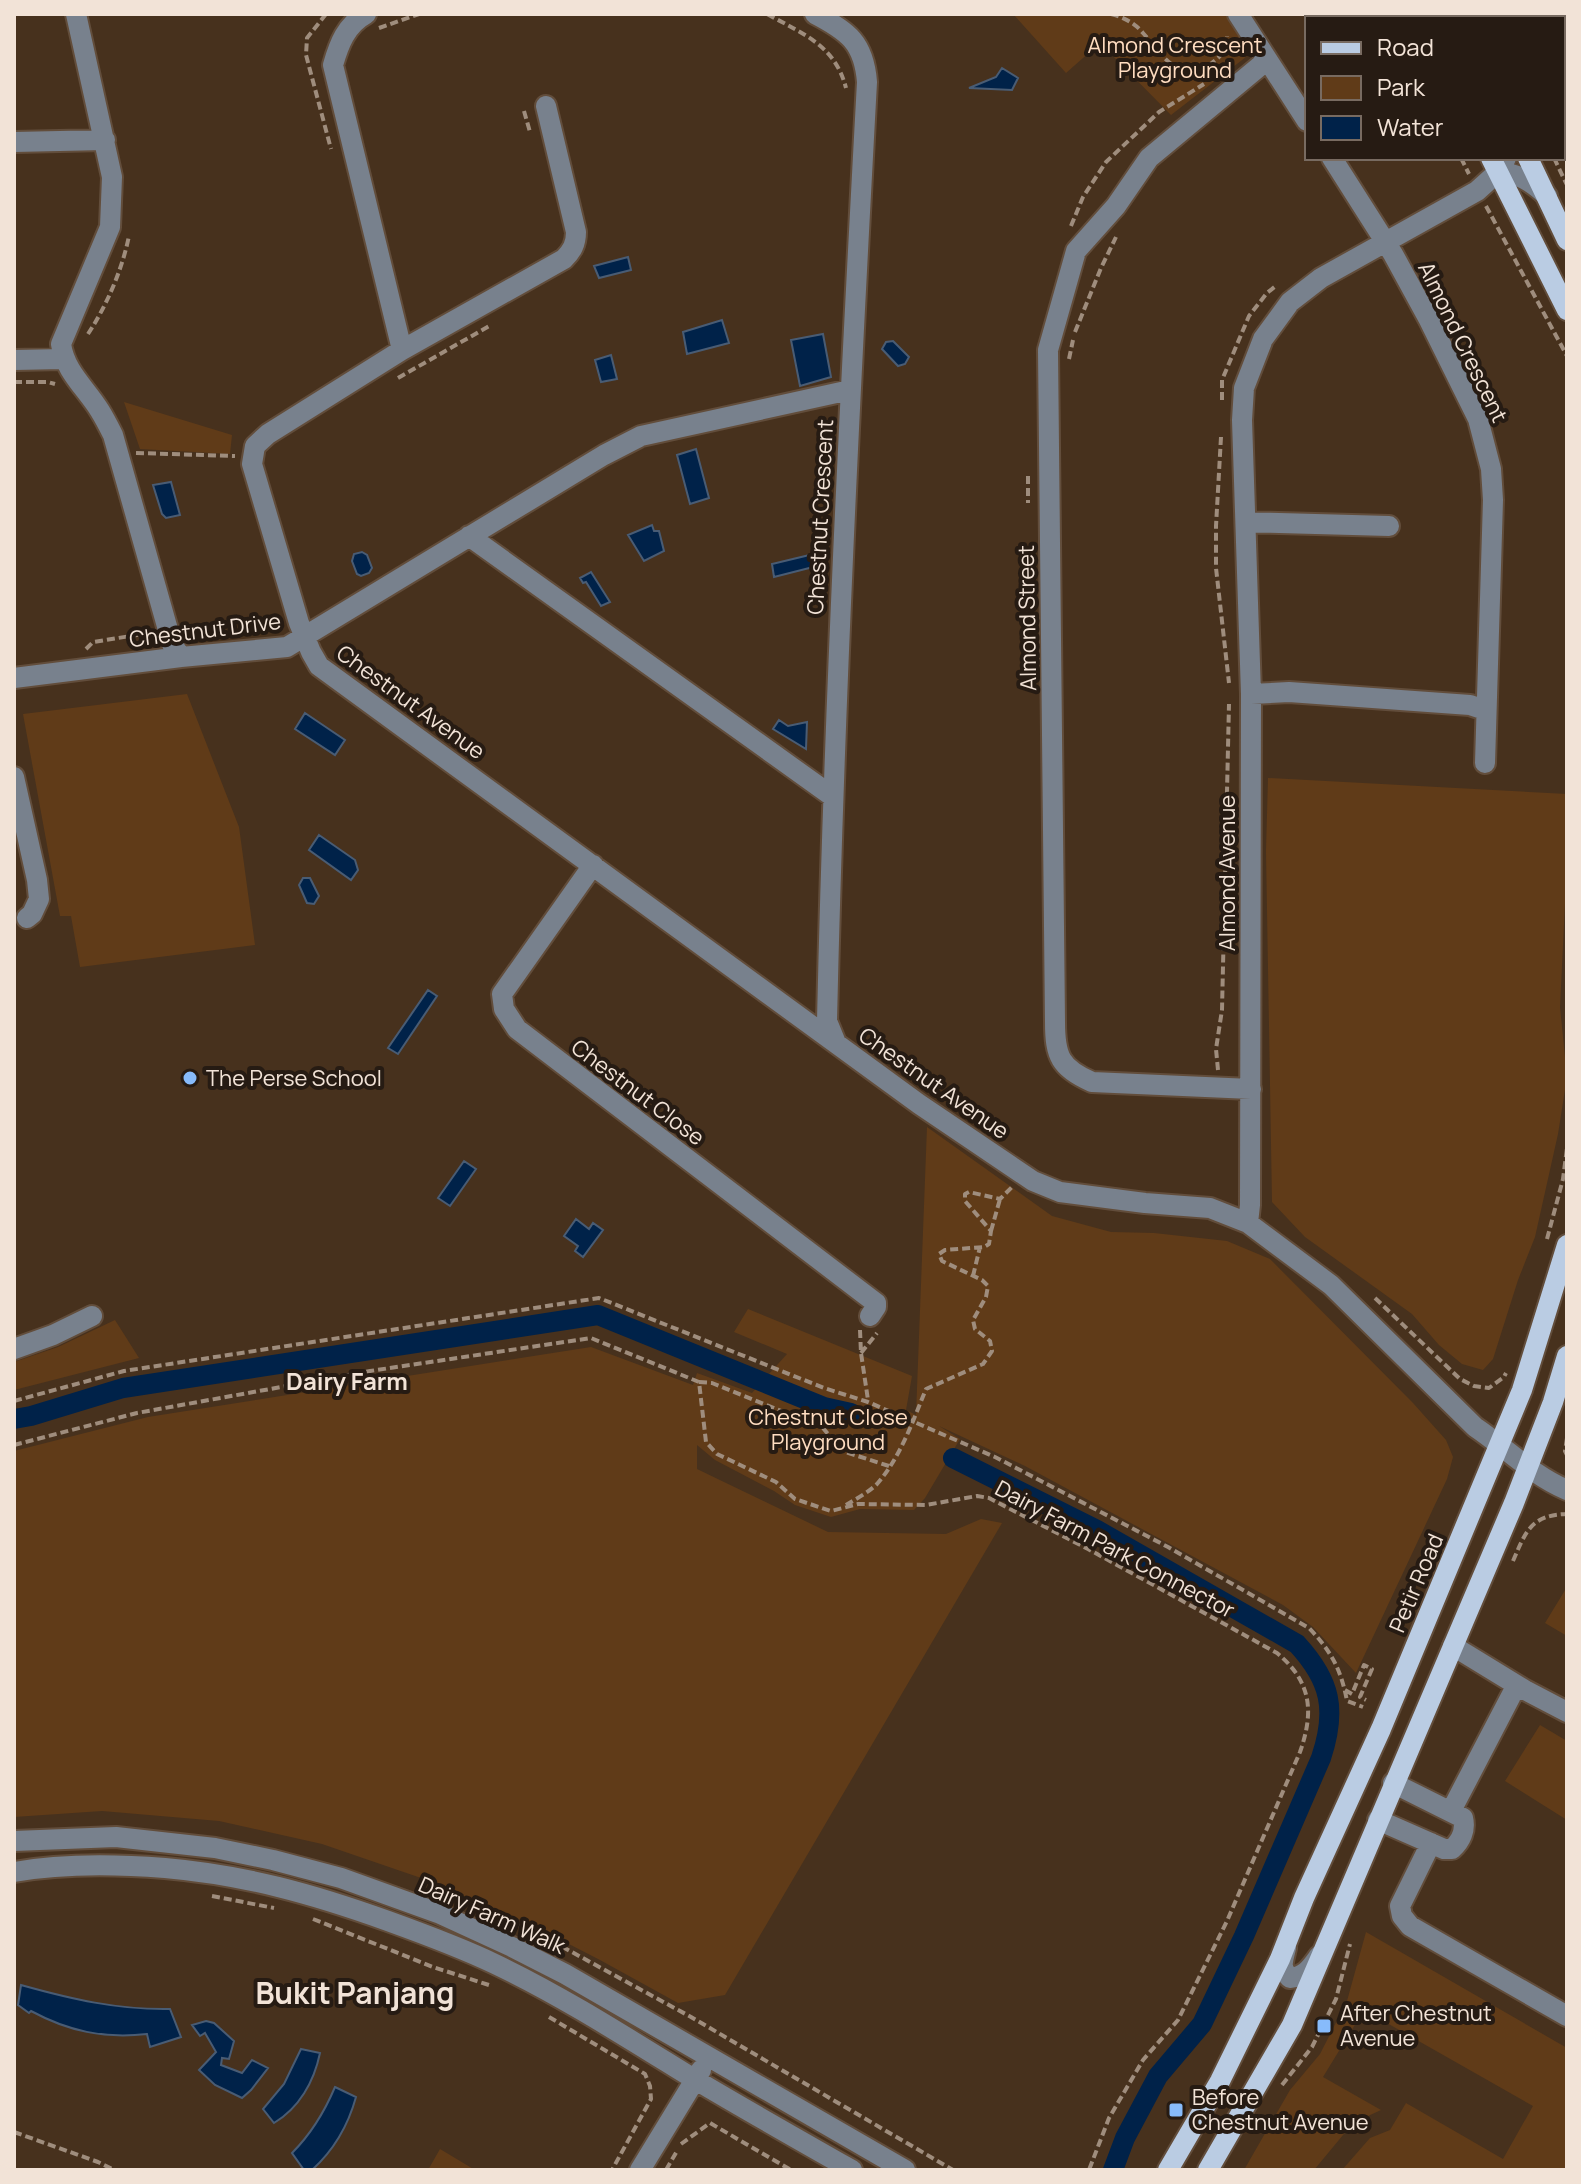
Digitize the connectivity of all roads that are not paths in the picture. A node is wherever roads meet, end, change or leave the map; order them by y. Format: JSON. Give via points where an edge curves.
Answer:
{"nodes":[{"id":1,"x":76,"y":14,"type":"edge"},
{"id":2,"x":815,"y":14,"type":"edge"},
{"id":3,"x":1232,"y":22,"type":"edge"},
{"id":4,"x":368,"y":23,"type":"edge"},
{"id":5,"x":1266,"y":61,"type":"junction"},
{"id":6,"x":546,"y":106,"type":"dead end"},
{"id":7,"x":1305,"y":118,"type":"edge"},
{"id":8,"x":105,"y":140,"type":"junction"},
{"id":9,"x":14,"y":142,"type":"edge"},
{"id":10,"x":1333,"y":160,"type":"edge"},
{"id":11,"x":1529,"y":160,"type":"edge"},
{"id":12,"x":1498,"y":163,"type":"edge"},
{"id":13,"x":1547,"y":196,"type":"junction"},
{"id":14,"x":1567,"y":240,"type":"edge"},
{"id":15,"x":1386,"y":241,"type":"junction"},
{"id":16,"x":1567,"y":310,"type":"edge"},
{"id":17,"x":402,"y":350,"type":"junction"},
{"id":18,"x":63,"y":359,"type":"junction"},
{"id":19,"x":14,"y":360,"type":"edge"},
{"id":20,"x":850,"y":390,"type":"junction"},
{"id":21,"x":1246,"y":522,"type":"junction"},
{"id":22,"x":1389,"y":526,"type":"dead end"},
{"id":23,"x":469,"y":536,"type":"junction"},
{"id":24,"x":304,"y":637,"type":"junction"},
{"id":25,"x":181,"y":657,"type":"junction"},
{"id":26,"x":14,"y":678,"type":"edge"},
{"id":27,"x":1251,"y":694,"type":"junction"},
{"id":28,"x":1485,"y":710,"type":"junction"},
{"id":29,"x":1485,"y":763,"type":"dead end"},
{"id":30,"x":14,"y":777,"type":"edge"},
{"id":31,"x":832,"y":796,"type":"junction"},
{"id":32,"x":593,"y":865,"type":"junction"},
{"id":33,"x":27,"y":918,"type":"dead end"},
{"id":34,"x":836,"y":1044,"type":"junction"},
{"id":35,"x":1251,"y":1089,"type":"junction"},
{"id":36,"x":1248,"y":1223,"type":"junction"},
{"id":37,"x":1567,"y":1245,"type":"edge"},
{"id":38,"x":92,"y":1316,"type":"dead end"},
{"id":39,"x":870,"y":1325,"type":"road end"},
{"id":40,"x":14,"y":1349,"type":"edge"},
{"id":41,"x":1567,"y":1356,"type":"edge"},
{"id":42,"x":1500,"y":1444,"type":"junction"},
{"id":43,"x":1528,"y":1468,"type":"junction"},
{"id":44,"x":1567,"y":1490,"type":"edge"},
{"id":45,"x":1453,"y":1646,"type":"junction"},
{"id":46,"x":1525,"y":1690,"type":"junction"},
{"id":47,"x":1567,"y":1712,"type":"edge"},
{"id":48,"x":1393,"y":1783,"type":"junction"},
{"id":49,"x":1451,"y":1811,"type":"junction"},
{"id":50,"x":1378,"y":1820,"type":"junction"},
{"id":51,"x":14,"y":1841,"type":"edge"},
{"id":52,"x":1431,"y":1843,"type":"junction"},
{"id":53,"x":14,"y":1872,"type":"edge"},
{"id":54,"x":1291,"y":1932,"type":"junction"},
{"id":55,"x":1324,"y":1949,"type":"junction"},
{"id":56,"x":1567,"y":2016,"type":"edge"},
{"id":57,"x":709,"y":2057,"type":"junction"},
{"id":58,"x":695,"y":2079,"type":"junction"},
{"id":59,"x":640,"y":2170,"type":"edge"},
{"id":60,"x":852,"y":2170,"type":"edge"},
{"id":61,"x":905,"y":2170,"type":"edge"},
{"id":62,"x":1168,"y":2170,"type":"edge"},
{"id":63,"x":1208,"y":2170,"type":"edge"}],
"edges":[{"from":1,"to":8,"type":"street"},
{"from":2,"to":20,"type":"street","name":"Chestnut Crescent","via":[[850,35],[866,65]]},
{"from":3,"to":5,"type":"street"},
{"from":4,"to":17,"type":"street","via":[[355,20],[340,41],[333,65]]},
{"from":5,"to":7,"type":"street"},
{"from":5,"to":35,"type":"street","name":"Almond Street","via":[[1149,158],[1076,251],[1048,350],[1055,1041],[1073,1074],[1092,1082]]},
{"from":6,"to":17,"type":"street","via":[[576,232],[574,247],[564,259]]},
{"from":8,"to":9,"type":"street"},
{"from":8,"to":18,"type":"street","via":[[112,177],[110,227],[61,344]]},
{"from":10,"to":15,"type":"street","name":"Almond Crescent"},
{"from":11,"to":13,"type":"main road"},
{"from":12,"to":13,"type":"street"},
{"from":12,"to":15,"type":"street","name":"Almond Avenue","via":[[1477,191]]},
{"from":12,"to":16,"type":"main road"},
{"from":13,"to":14,"type":"main road"},
{"from":15,"to":21,"type":"street","name":"Almond Avenue","via":[[1290,302],[1263,339],[1244,388]]},
{"from":15,"to":28,"type":"street","name":"Almond Crescent","via":[[1478,419],[1491,469]]},
{"from":17,"to":24,"type":"street","via":[[261,439],[252,454]]},
{"from":18,"to":19,"type":"street"},
{"from":18,"to":25,"type":"street","via":[[113,435],[172,644]]},
{"from":20,"to":23,"type":"street","name":"Chestnut Drive","via":[[641,436]]},
{"from":20,"to":31,"type":"street","name":"Chestnut Crescent"},
{"from":21,"to":22,"type":"street"},
{"from":21,"to":27,"type":"street","name":"Almond Avenue"},
{"from":23,"to":24,"type":"street","name":"Chestnut Drive"},
{"from":23,"to":31,"type":"street"},
{"from":24,"to":25,"type":"street","name":"Chestnut Drive","via":[[287,647]]},
{"from":24,"to":32,"type":"street","name":"Chestnut Avenue","via":[[319,666]]},
{"from":25,"to":26,"type":"street","name":"Chestnut Drive"},
{"from":27,"to":28,"type":"street","via":[[1289,692]]},
{"from":27,"to":35,"type":"street","name":"Almond Avenue"},
{"from":28,"to":29,"type":"street","name":"Almond Crescent"},
{"from":30,"to":33,"type":"street","via":[[39,899]]},
{"from":31,"to":34,"type":"street","name":"Chestnut Crescent","via":[[827,1021]]},
{"from":32,"to":34,"type":"street","name":"Chestnut Avenue"},
{"from":32,"to":39,"type":"street","name":"Chestnut Close","via":[[502,994],[504,1009],[517,1029],[876,1303]]},
{"from":34,"to":36,"type":"street","name":"Chestnut Avenue","via":[[1033,1181],[1060,1192],[1210,1208]]},
{"from":35,"to":36,"type":"street","name":"Almond Avenue"},
{"from":36,"to":42,"type":"street","name":"Chestnut Avenue","via":[[1331,1285],[1475,1427]]},
{"from":37,"to":42,"type":"main road","name":"Petir Road"},
{"from":38,"to":40,"type":"street"},
{"from":41,"to":43,"type":"main road","name":"Petir Road"},
{"from":42,"to":43,"type":"street","name":"Chestnut Avenue"},
{"from":42,"to":54,"type":"main road","name":"Petir Road"},
{"from":43,"to":44,"type":"street","name":"Chestnut Avenue"},
{"from":43,"to":45,"type":"main road","name":"Petir Road"},
{"from":45,"to":46,"type":"street"},
{"from":45,"to":48,"type":"main road","name":"Petir Road"},
{"from":46,"to":47,"type":"street"},
{"from":46,"to":49,"type":"street","via":[[1512,1694]]},
{"from":48,"to":49,"type":"street"},
{"from":48,"to":50,"type":"main road","name":"Petir Road"},
{"from":49,"to":52,"type":"street","via":[[1463,1818],[1457,1845],[1444,1849]]},
{"from":50,"to":52,"type":"street"},
{"from":50,"to":55,"type":"main road","name":"Petir Road"},
{"from":51,"to":57,"type":"street","name":"Dairy Farm Walk","via":[[116,1837],[215,1848],[341,1878],[512,1947]]},
{"from":52,"to":56,"type":"street","via":[[1400,1906],[1402,1916],[1410,1926]]},
{"from":53,"to":58,"type":"street","name":"Dairy Farm Walk","via":[[109,1864],[201,1871],[340,1903],[494,1964]]},
{"from":54,"to":55,"type":"street","name":"Petir Road","via":[[1282,1962],[1290,1978],[1309,1971]]},
{"from":54,"to":62,"type":"main road","name":"Petir Road","via":[[1220,2081]]},
{"from":55,"to":63,"type":"main road","name":"Petir Road","via":[[1292,2025]]},
{"from":57,"to":58,"type":"street"},
{"from":57,"to":61,"type":"street","name":"Dairy Farm Walk"},
{"from":58,"to":59,"type":"street"},
{"from":58,"to":60,"type":"street","name":"Dairy Farm Walk"}]}
